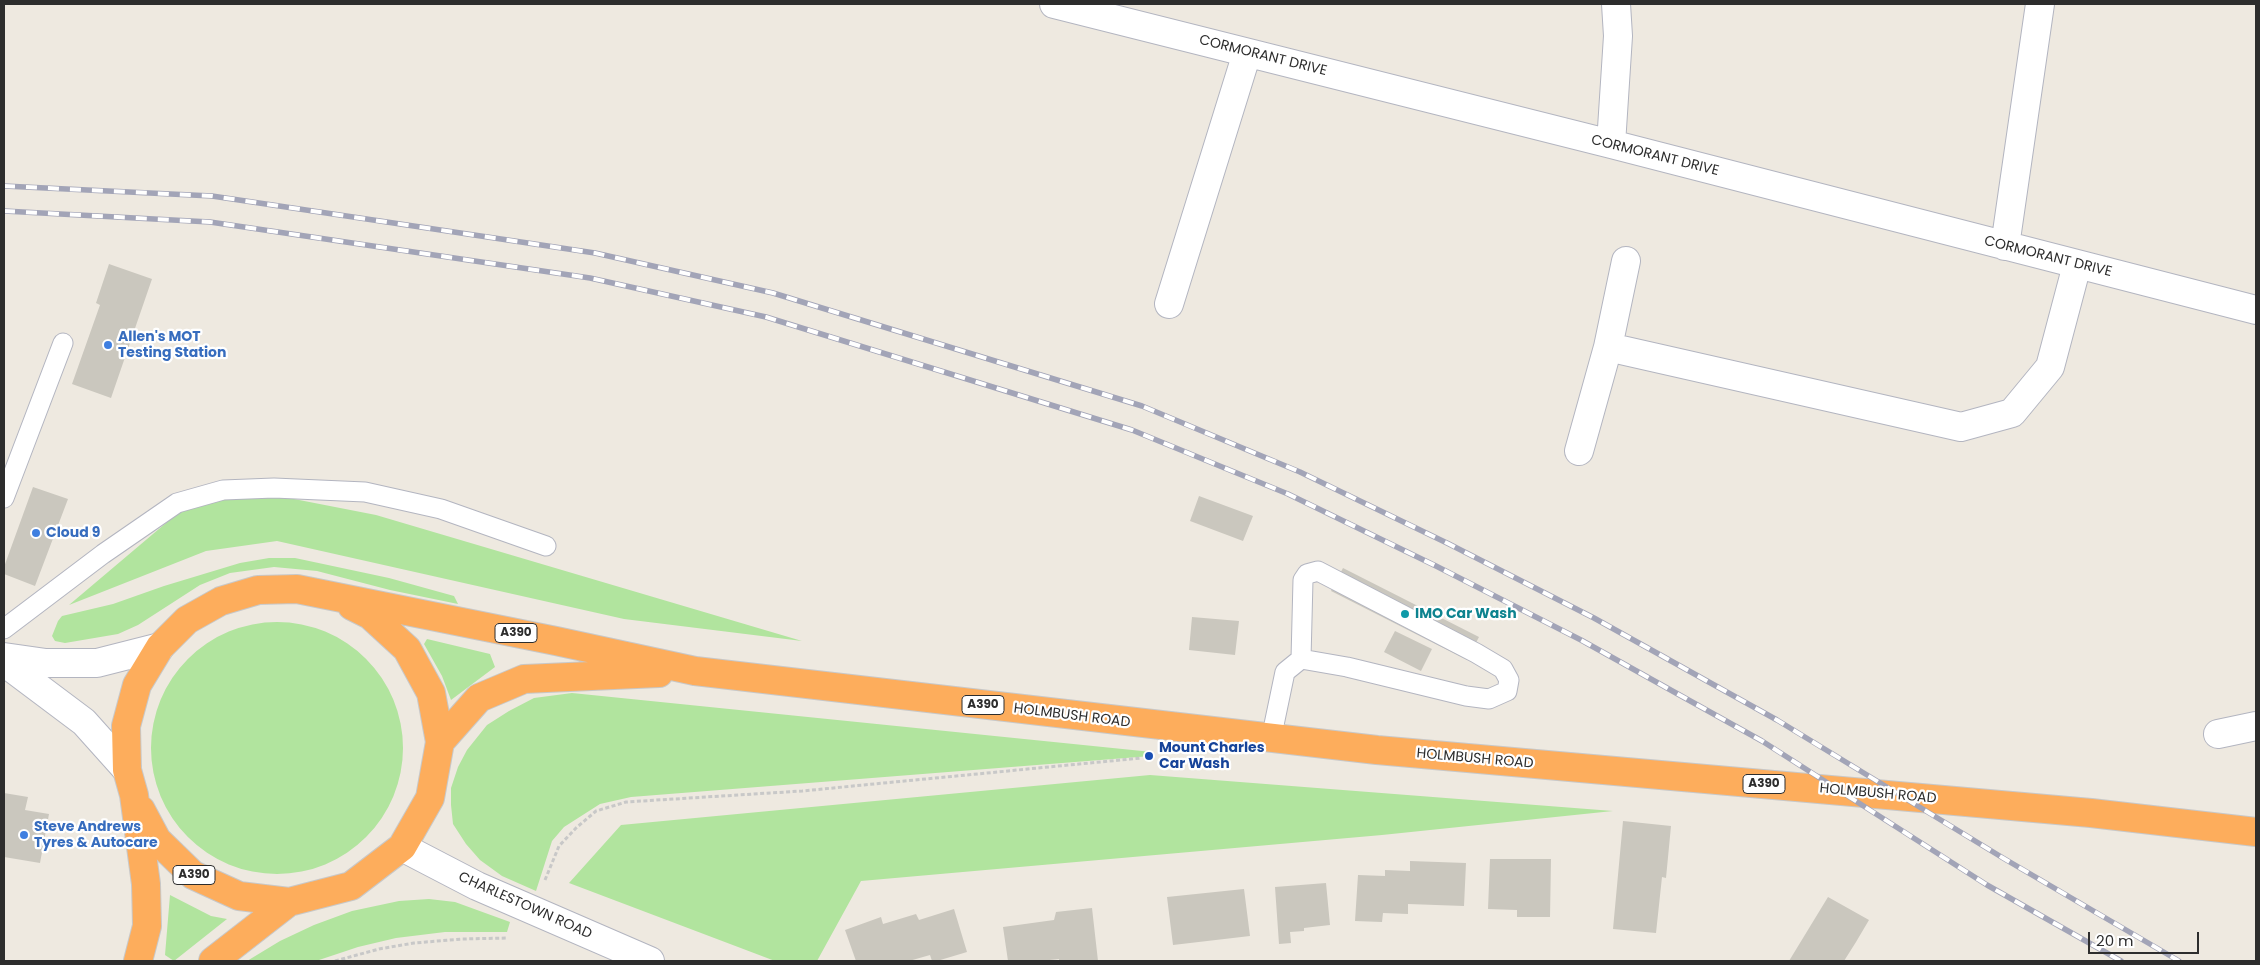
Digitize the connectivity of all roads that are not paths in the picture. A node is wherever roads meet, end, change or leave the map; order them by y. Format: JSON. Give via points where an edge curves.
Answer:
{"nodes":[{"id":1,"x":1054,"y":4,"type":"edge"},
{"id":2,"x":1616,"y":4,"type":"edge"},
{"id":3,"x":2040,"y":4,"type":"edge"},
{"id":4,"x":1247,"y":53,"type":"junction"},
{"id":5,"x":1611,"y":144,"type":"junction"},
{"id":6,"x":2004,"y":246,"type":"junction"},
{"id":7,"x":1626,"y":262,"type":"dead end"},
{"id":8,"x":2077,"y":264,"type":"junction"},
{"id":9,"x":1169,"y":304,"type":"dead end"},
{"id":10,"x":2256,"y":310,"type":"edge"},
{"id":11,"x":62,"y":343,"type":"dead end"},
{"id":12,"x":1608,"y":347,"type":"junction"},
{"id":13,"x":1579,"y":451,"type":"dead end"},
{"id":14,"x":4,"y":498,"type":"edge"},
{"id":15,"x":546,"y":546,"type":"dead end"},
{"id":16,"x":335,"y":598,"type":"junction"},
{"id":17,"x":4,"y":629,"type":"edge"},
{"id":18,"x":160,"y":647,"type":"junction"},
{"id":19,"x":4,"y":657,"type":"edge"},
{"id":20,"x":1301,"y":659,"type":"junction"},
{"id":21,"x":4,"y":662,"type":"edge"},
{"id":22,"x":695,"y":671,"type":"junction"},
{"id":23,"x":2256,"y":726,"type":"edge"},
{"id":24,"x":2218,"y":734,"type":"dead end"},
{"id":25,"x":1271,"y":739,"type":"junction"},
{"id":26,"x":440,"y":742,"type":"junction"},
{"id":27,"x":130,"y":783,"type":"junction"},
{"id":28,"x":2256,"y":832,"type":"edge"},
{"id":29,"x":402,"y":847,"type":"junction"},
{"id":30,"x":289,"y":902,"type":"junction"},
{"id":31,"x":138,"y":961,"type":"edge"},
{"id":32,"x":214,"y":961,"type":"edge"},
{"id":33,"x":650,"y":961,"type":"edge"}],
"edges":[{"from":1,"to":4,"type":"street","name":"CORMORANT DRIVE"},
{"from":2,"to":5,"type":"street","via":[[1618,36]]},
{"from":3,"to":6,"type":"street"},
{"from":4,"to":5,"type":"street","name":"CORMORANT DRIVE"},
{"from":4,"to":9,"type":"street"},
{"from":5,"to":6,"type":"street","name":"CORMORANT DRIVE"},
{"from":6,"to":8,"type":"street","name":"CORMORANT DRIVE"},
{"from":7,"to":12,"type":"street"},
{"from":8,"to":10,"type":"street","name":"CORMORANT DRIVE"},
{"from":8,"to":12,"type":"street","via":[[2050,368],[2012,413],[1962,427]]},
{"from":11,"to":14,"type":"lane"},
{"from":12,"to":13,"type":"street"},
{"from":15,"to":17,"type":"lane","via":[[441,509],[365,492],[274,488],[223,490],[177,503]]},
{"from":16,"to":18,"type":"highway","number":"A390","via":[[297,589],[258,590],[221,601],[187,620]]},
{"from":16,"to":22,"type":"highway","number":"A390"},
{"from":16,"to":26,"type":"highway","number":"A390","via":[[370,615],[407,649],[430,693]]},
{"from":18,"to":19,"type":"street","via":[[97,663],[46,663]]},
{"from":18,"to":27,"type":"highway","number":"A390","via":[[137,685],[126,726]]},
{"from":20,"to":20,"type":"lane","via":[[1489,699],[1507,691],[1510,680],[1503,669],[1476,652],[1318,572],[1307,574],[1304,580]]},
{"from":20,"to":25,"type":"lane","via":[[1285,672]]},
{"from":21,"to":27,"type":"street","via":[[84,722]]},
{"from":22,"to":25,"type":"highway","name":"HOLMBUSH ROAD","number":"A390"},
{"from":22,"to":26,"type":"highway","number":"A390","via":[[524,679],[479,698]]},
{"from":23,"to":24,"type":"street"},
{"from":25,"to":28,"type":"highway","name":"HOLMBUSH ROAD","number":"A390","via":[[2091,813]]},
{"from":26,"to":29,"type":"highway","number":"A390","via":[[430,798]]},
{"from":27,"to":30,"type":"highway","number":"A390","via":[[157,840],[194,875],[239,896]]},
{"from":27,"to":31,"type":"highway","number":"A390","via":[[146,884],[147,926]]},
{"from":29,"to":30,"type":"highway","number":"A390","via":[[351,886]]},
{"from":29,"to":33,"type":"street","name":"CHARLESTOWN ROAD","via":[[477,886]]},
{"from":30,"to":32,"type":"highway","number":"A390"}]}
